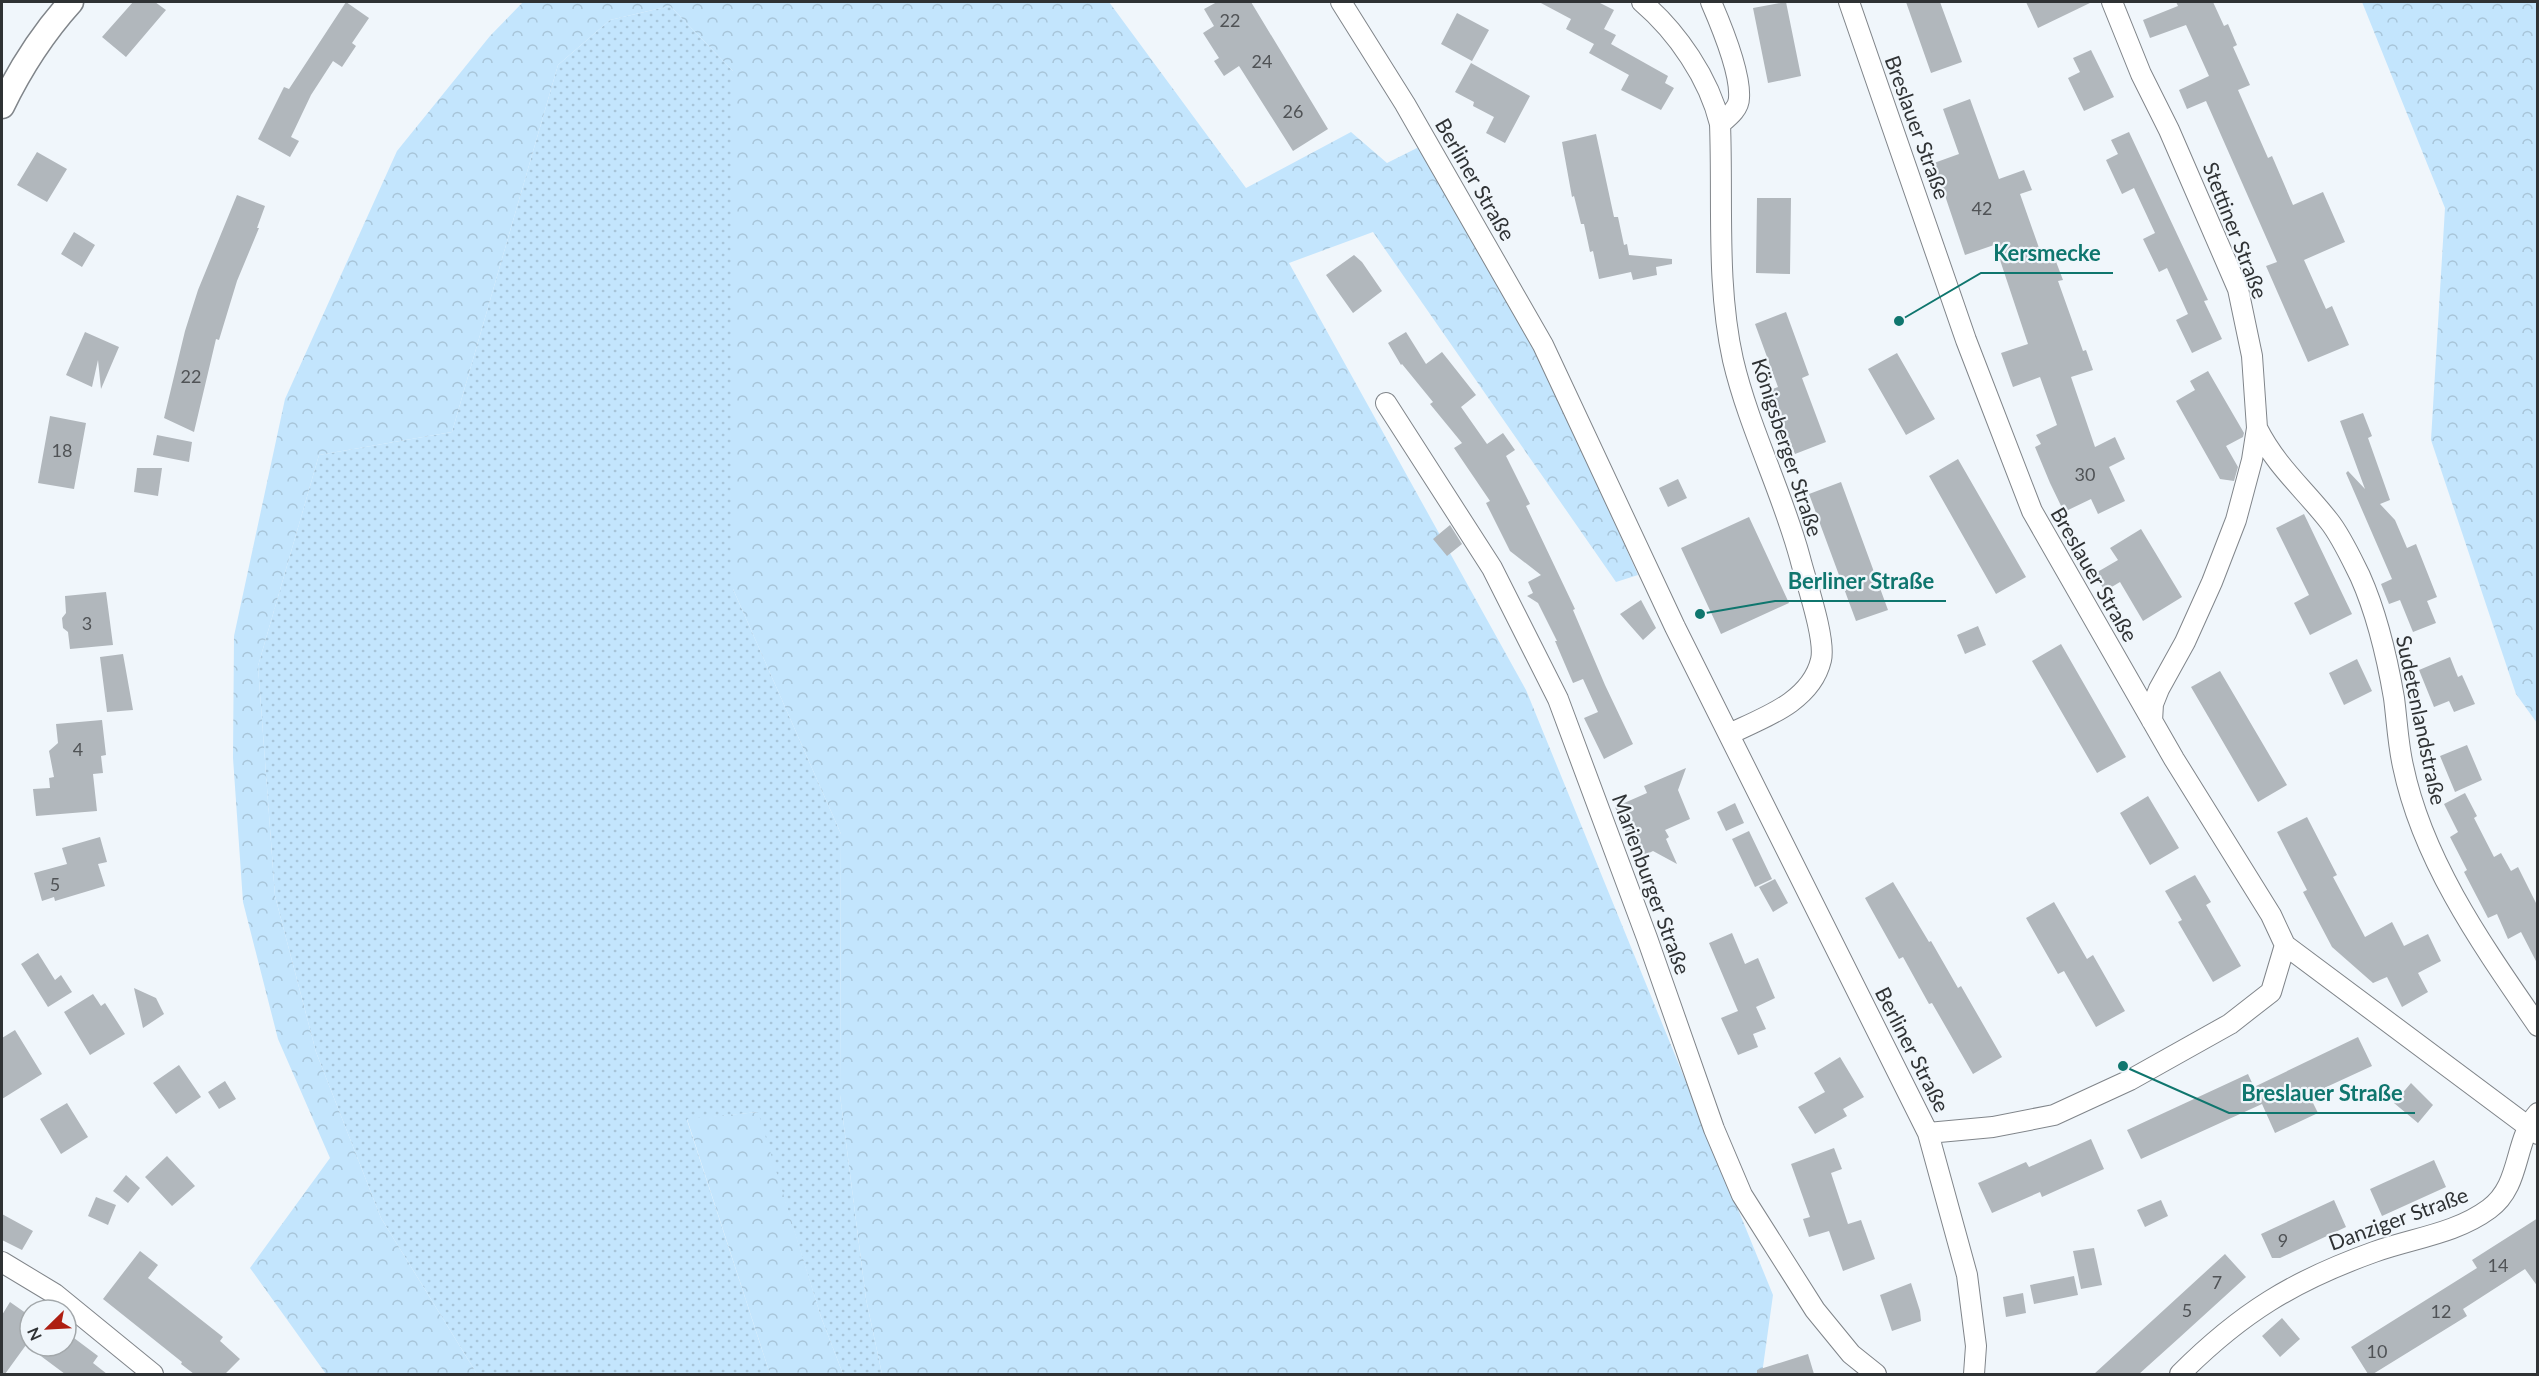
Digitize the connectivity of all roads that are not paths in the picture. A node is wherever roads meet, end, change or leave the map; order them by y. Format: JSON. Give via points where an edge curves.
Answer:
{"nodes":[{"id":1,"x":70,"y":2,"type":"edge"},
{"id":2,"x":1341,"y":2,"type":"edge"},
{"id":3,"x":1641,"y":2,"type":"edge"},
{"id":4,"x":1711,"y":2,"type":"edge"},
{"id":5,"x":1849,"y":2,"type":"edge"},
{"id":6,"x":2112,"y":2,"type":"edge"},
{"id":7,"x":2,"y":106,"type":"edge"},
{"id":8,"x":1720,"y":124,"type":"junction"},
{"id":9,"x":1386,"y":403,"type":"dead end"},
{"id":10,"x":2257,"y":428,"type":"junction"},
{"id":11,"x":2152,"y":721,"type":"junction"},
{"id":12,"x":1729,"y":734,"type":"junction"},
{"id":13,"x":2285,"y":945,"type":"junction"},
{"id":14,"x":2538,"y":1026,"type":"edge"},
{"id":15,"x":2534,"y":1125,"type":"edge"},
{"id":16,"x":1928,"y":1133,"type":"junction"},
{"id":17,"x":2,"y":1262,"type":"edge"},
{"id":18,"x":153,"y":1374,"type":"edge"},
{"id":19,"x":1876,"y":1374,"type":"edge"},
{"id":20,"x":1974,"y":1374,"type":"edge"},
{"id":21,"x":2180,"y":1374,"type":"edge"}],
"edges":[{"from":1,"to":7,"type":"street","via":[[53,21]]},
{"from":2,"to":12,"type":"street","name":"Berliner Straße","via":[[1405,104],[1543,345]]},
{"from":3,"to":8,"type":"street","name":"Königsberger Straße","via":[[1684,49],[1711,96]]},
{"from":4,"to":8,"type":"street","via":[[1726,38],[1739,99]]},
{"from":5,"to":11,"type":"street","name":"Breslauer Straße","via":[[1966,340],[2032,511]]},
{"from":6,"to":10,"type":"street","name":"Stettiner Straße","via":[[2238,289],[2252,356]]},
{"from":8,"to":12,"type":"street","name":"Königsberger Straße","via":[[1724,296],[1733,357],[1741,393],[1791,524],[1821,658],[1814,679],[1804,692]]},
{"from":9,"to":19,"type":"street","name":"Marienburger Straße","via":[[1492,568],[1558,699],[1714,1129],[1742,1195],[1815,1310],[1851,1354]]},
{"from":10,"to":11,"type":"street","name":"Stettiner Straße","via":[[2236,520],[2185,642],[2153,704]]},
{"from":10,"to":14,"type":"street","name":"Sudetenlandstraße","via":[[2269,452],[2330,522],[2360,577],[2382,640],[2402,765],[2418,819],[2442,872],[2489,956]]},
{"from":11,"to":13,"type":"street","name":"Breslauer Straße","via":[[2271,915]]},
{"from":12,"to":16,"type":"street","name":"Berliner Straße"},
{"from":13,"to":15,"type":"street","name":"Danziger Straße"},
{"from":13,"to":16,"type":"street","via":[[2271,992],[2230,1024],[2122,1084],[2054,1115],[1993,1127]]},
{"from":15,"to":21,"type":"street","name":"Danziger Straße","via":[[2513,1178],[2490,1208],[2452,1228],[2377,1251],[2290,1287],[2209,1345]]},
{"from":16,"to":20,"type":"street","name":"Berliner Straße","via":[[1967,1275],[1976,1346]]},
{"from":17,"to":18,"type":"street","via":[[55,1294]]}]}
